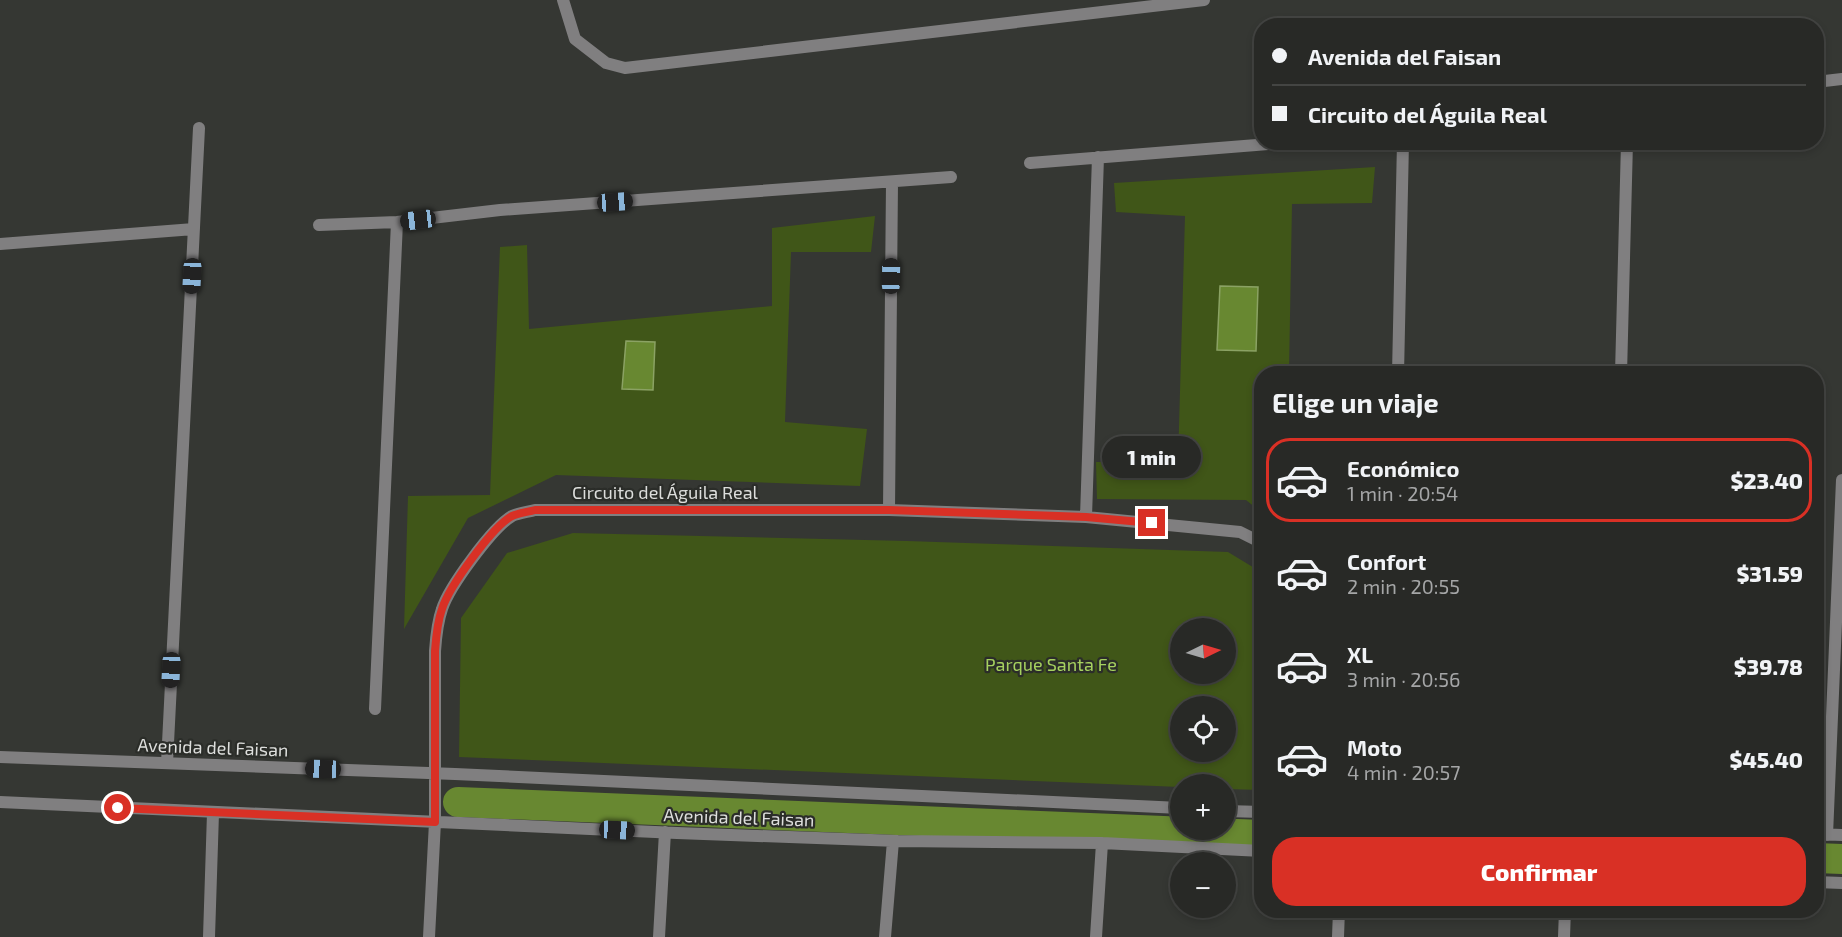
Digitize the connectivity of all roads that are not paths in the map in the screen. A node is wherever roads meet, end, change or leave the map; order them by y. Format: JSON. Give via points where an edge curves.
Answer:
{"nodes":[{"id":1,"x":563,"y":0,"type":"edge"},
{"id":2,"x":1204,"y":0,"type":"edge"},
{"id":3,"x":1842,"y":79,"type":"edge"},
{"id":4,"x":1824,"y":81,"type":"edge"},
{"id":5,"x":199,"y":128,"type":"dead end"},
{"id":6,"x":1254,"y":145,"type":"edge"},
{"id":7,"x":1403,"y":150,"type":"edge"},
{"id":8,"x":1627,"y":150,"type":"edge"},
{"id":9,"x":1098,"y":156,"type":"junction"},
{"id":10,"x":1030,"y":163,"type":"dead end"},
{"id":11,"x":951,"y":177,"type":"dead end"},
{"id":12,"x":892,"y":183,"type":"junction"},
{"id":13,"x":397,"y":222,"type":"junction"},
{"id":14,"x":319,"y":225,"type":"dead end"},
{"id":15,"x":194,"y":229,"type":"junction"},
{"id":16,"x":0,"y":244,"type":"edge"},
{"id":17,"x":1398,"y":366,"type":"edge"},
{"id":18,"x":1621,"y":366,"type":"edge"},
{"id":19,"x":1842,"y":480,"type":"edge"},
{"id":20,"x":889,"y":510,"type":"junction"},
{"id":21,"x":1086,"y":517,"type":"junction"},
{"id":22,"x":1254,"y":539,"type":"edge"},
{"id":23,"x":375,"y":709,"type":"dead end"},
{"id":24,"x":0,"y":757,"type":"edge"},
{"id":25,"x":167,"y":763,"type":"junction"},
{"id":26,"x":434,"y":773,"type":"junction"},
{"id":27,"x":1824,"y":800,"type":"edge"},
{"id":28,"x":0,"y":802,"type":"edge"},
{"id":29,"x":1170,"y":808,"type":"edge"},
{"id":30,"x":1236,"y":811,"type":"edge"},
{"id":31,"x":1254,"y":812,"type":"edge"},
{"id":32,"x":213,"y":813,"type":"junction"},
{"id":33,"x":435,"y":822,"type":"junction"},
{"id":34,"x":664,"y":832,"type":"junction"},
{"id":35,"x":1824,"y":835,"type":"edge"},
{"id":36,"x":1842,"y":835,"type":"edge"},
{"id":37,"x":893,"y":841,"type":"junction"},
{"id":38,"x":1102,"y":843,"type":"junction"},
{"id":39,"x":1254,"y":851,"type":"edge"},
{"id":40,"x":1824,"y":882,"type":"edge"},
{"id":41,"x":1842,"y":883,"type":"edge"},
{"id":42,"x":1339,"y":918,"type":"edge"},
{"id":43,"x":1565,"y":918,"type":"edge"},
{"id":44,"x":209,"y":937,"type":"edge"},
{"id":45,"x":429,"y":937,"type":"edge"},
{"id":46,"x":659,"y":937,"type":"edge"},
{"id":47,"x":885,"y":937,"type":"edge"},
{"id":48,"x":1096,"y":937,"type":"edge"},
{"id":49,"x":1338,"y":937,"type":"edge"},
{"id":50,"x":1564,"y":937,"type":"edge"}],
"edges":[{"from":1,"to":2,"type":"street","via":[[575,39],[606,63],[625,68]]},
{"from":3,"to":4,"type":"street"},
{"from":5,"to":15,"type":"street"},
{"from":6,"to":9,"type":"street"},
{"from":7,"to":17,"type":"street"},
{"from":8,"to":18,"type":"street"},
{"from":9,"to":10,"type":"street"},
{"from":9,"to":21,"type":"street"},
{"from":11,"to":12,"type":"street"},
{"from":12,"to":13,"type":"street","via":[[500,210]]},
{"from":12,"to":20,"type":"street"},
{"from":13,"to":14,"type":"street"},
{"from":13,"to":23,"type":"street"},
{"from":15,"to":16,"type":"street"},
{"from":15,"to":25,"type":"street"},
{"from":19,"to":27,"type":"street"},
{"from":20,"to":21,"type":"street","name":"Circuito del Águila Real"},
{"from":20,"to":26,"type":"street","name":"Circuito del Águila Real","via":[[535,510],[512,516],[464,570],[442,607],[436,628]]},
{"from":21,"to":22,"type":"street","name":"Circuito del Águila Real","via":[[1240,532]]},
{"from":24,"to":25,"type":"street","name":"Avenida del Faisan"},
{"from":25,"to":26,"type":"street","name":"Avenida del Faisan"},
{"from":26,"to":29,"type":"street","name":"Avenida del Faisan"},
{"from":26,"to":33,"type":"street","name":"Circuito del Águila Real"},
{"from":28,"to":32,"type":"street","name":"Avenida del Faisan"},
{"from":30,"to":31,"type":"street"},
{"from":32,"to":33,"type":"street","name":"Avenida del Faisan"},
{"from":32,"to":44,"type":"street"},
{"from":33,"to":34,"type":"street","name":"Avenida del Faisan"},
{"from":33,"to":45,"type":"street","name":"Circuito del Águila Real"},
{"from":34,"to":37,"type":"street","name":"Avenida del Faisan"},
{"from":34,"to":46,"type":"street"},
{"from":35,"to":36,"type":"street"},
{"from":37,"to":38,"type":"street","name":"Avenida del Faisan"},
{"from":37,"to":47,"type":"street"},
{"from":38,"to":39,"type":"street","name":"Avenida del Faisan"},
{"from":38,"to":48,"type":"street"},
{"from":40,"to":41,"type":"street"},
{"from":42,"to":49,"type":"street"},
{"from":43,"to":50,"type":"street"}]}
